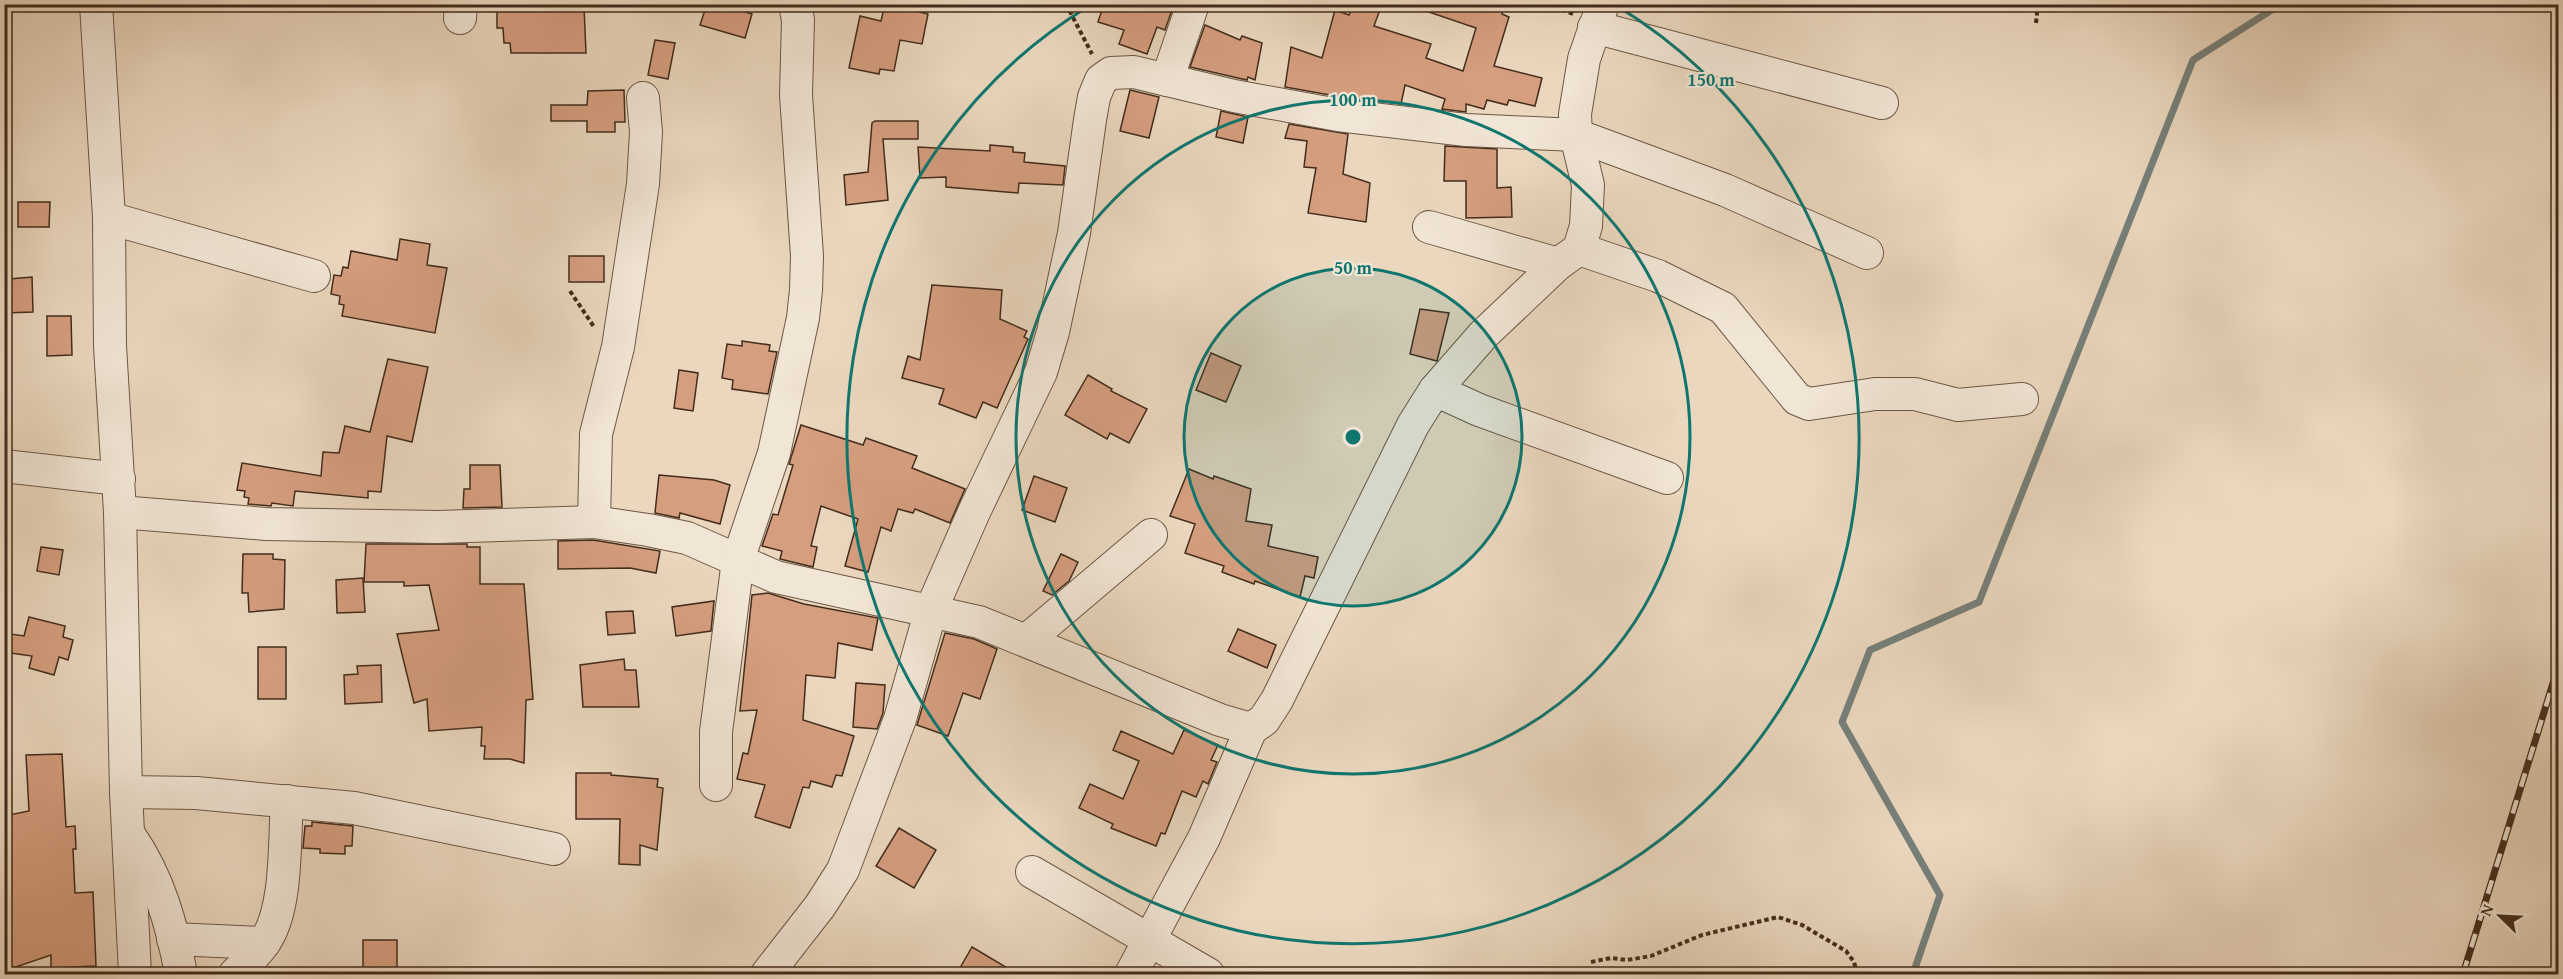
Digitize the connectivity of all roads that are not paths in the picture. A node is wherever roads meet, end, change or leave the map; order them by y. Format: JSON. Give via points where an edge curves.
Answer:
{"nodes":[{"id":1,"x":96,"y":4,"type":"edge"},
{"id":2,"x":795,"y":4,"type":"edge"},
{"id":3,"x":1193,"y":4,"type":"edge"},
{"id":4,"x":1598,"y":16,"type":"edge"},
{"id":5,"x":1167,"y":80,"type":"junction"},
{"id":6,"x":643,"y":98,"type":"dead end"},
{"id":7,"x":1882,"y":103,"type":"dead end"},
{"id":8,"x":1576,"y":135,"type":"junction"},
{"id":9,"x":109,"y":218,"type":"junction"},
{"id":10,"x":1429,"y":227,"type":"dead end"},
{"id":11,"x":1867,"y":253,"type":"dead end"},
{"id":12,"x":1568,"y":257,"type":"junction"},
{"id":13,"x":314,"y":276,"type":"dead end"},
{"id":14,"x":1435,"y":390,"type":"junction"},
{"id":15,"x":2022,"y":399,"type":"dead end"},
{"id":16,"x":4,"y":466,"type":"edge"},
{"id":17,"x":1667,"y":478,"type":"dead end"},
{"id":18,"x":119,"y":479,"type":"junction"},
{"id":19,"x":120,"y":512,"type":"junction"},
{"id":20,"x":594,"y":522,"type":"junction"},
{"id":21,"x":1151,"y":535,"type":"dead end"},
{"id":22,"x":738,"y":560,"type":"junction"},
{"id":23,"x":931,"y":610,"type":"junction"},
{"id":24,"x":1027,"y":640,"type":"junction"},
{"id":25,"x":1251,"y":729,"type":"junction"},
{"id":26,"x":716,"y":785,"type":"dead end"},
{"id":27,"x":126,"y":792,"type":"junction"},
{"id":28,"x":287,"y":801,"type":"junction"},
{"id":29,"x":128,"y":834,"type":"junction"},
{"id":30,"x":554,"y":849,"type":"dead end"},
{"id":31,"x":1032,"y":872,"type":"dead end"},
{"id":32,"x":173,"y":939,"type":"junction"},
{"id":33,"x":1150,"y":942,"type":"junction"},
{"id":34,"x":264,"y":943,"type":"junction"},
{"id":35,"x":135,"y":975,"type":"edge"},
{"id":36,"x":181,"y":975,"type":"edge"},
{"id":37,"x":236,"y":975,"type":"edge"},
{"id":38,"x":767,"y":975,"type":"edge"},
{"id":39,"x":1131,"y":975,"type":"edge"},
{"id":40,"x":1208,"y":975,"type":"edge"}],
"edges":[{"from":1,"to":9,"type":"street"},
{"from":2,"to":22,"type":"street","via":[[806,290],[774,453]]},
{"from":3,"to":5,"type":"street"},
{"from":4,"to":7,"type":"street"},
{"from":4,"to":8,"type":"street","via":[[1578,89]]},
{"from":5,"to":8,"type":"street","via":[[1338,115],[1466,130]]},
{"from":5,"to":23,"type":"street","via":[[1134,72],[1111,73],[1101,80],[1094,97],[1074,233],[1041,372]]},
{"from":6,"to":20,"type":"street","via":[[646,132],[642,184],[618,347],[596,434]]},
{"from":8,"to":11,"type":"street","via":[[1725,190]]},
{"from":8,"to":12,"type":"street","via":[[1588,185],[1586,226]]},
{"from":9,"to":13,"type":"street"},
{"from":9,"to":18,"type":"street"},
{"from":10,"to":12,"type":"street"},
{"from":12,"to":14,"type":"street","via":[[1484,334]]},
{"from":12,"to":15,"type":"street","via":[[1658,276],[1723,309],[1797,399],[1809,404],[1875,394],[1915,394],[1958,405]]},
{"from":14,"to":17,"type":"street","via":[[1479,410]]},
{"from":14,"to":25,"type":"street","via":[[1413,425],[1277,700],[1264,720]]},
{"from":16,"to":18,"type":"street"},
{"from":18,"to":19,"type":"street"},
{"from":19,"to":20,"type":"street","via":[[266,524],[459,527]]},
{"from":19,"to":27,"type":"street"},
{"from":20,"to":22,"type":"street","via":[[687,538]]},
{"from":21,"to":24,"type":"street"},
{"from":22,"to":23,"type":"street","via":[[776,577]]},
{"from":22,"to":26,"type":"street","via":[[716,732]]},
{"from":23,"to":24,"type":"street"},
{"from":23,"to":38,"type":"street","via":[[900,719],[843,870],[815,914]]},
{"from":24,"to":25,"type":"street","via":[[1220,720]]},
{"from":25,"to":33,"type":"street","via":[[1204,838]]},
{"from":27,"to":28,"type":"street"},
{"from":27,"to":29,"type":"street"},
{"from":28,"to":30,"type":"street","via":[[374,811]]},
{"from":28,"to":34,"type":"street","via":[[281,897]]},
{"from":29,"to":32,"type":"street","via":[[150,868]]},
{"from":29,"to":35,"type":"street"},
{"from":31,"to":33,"type":"street"},
{"from":32,"to":34,"type":"street"},
{"from":32,"to":36,"type":"street"},
{"from":33,"to":39,"type":"street"},
{"from":33,"to":40,"type":"street"},
{"from":34,"to":37,"type":"street"}]}
